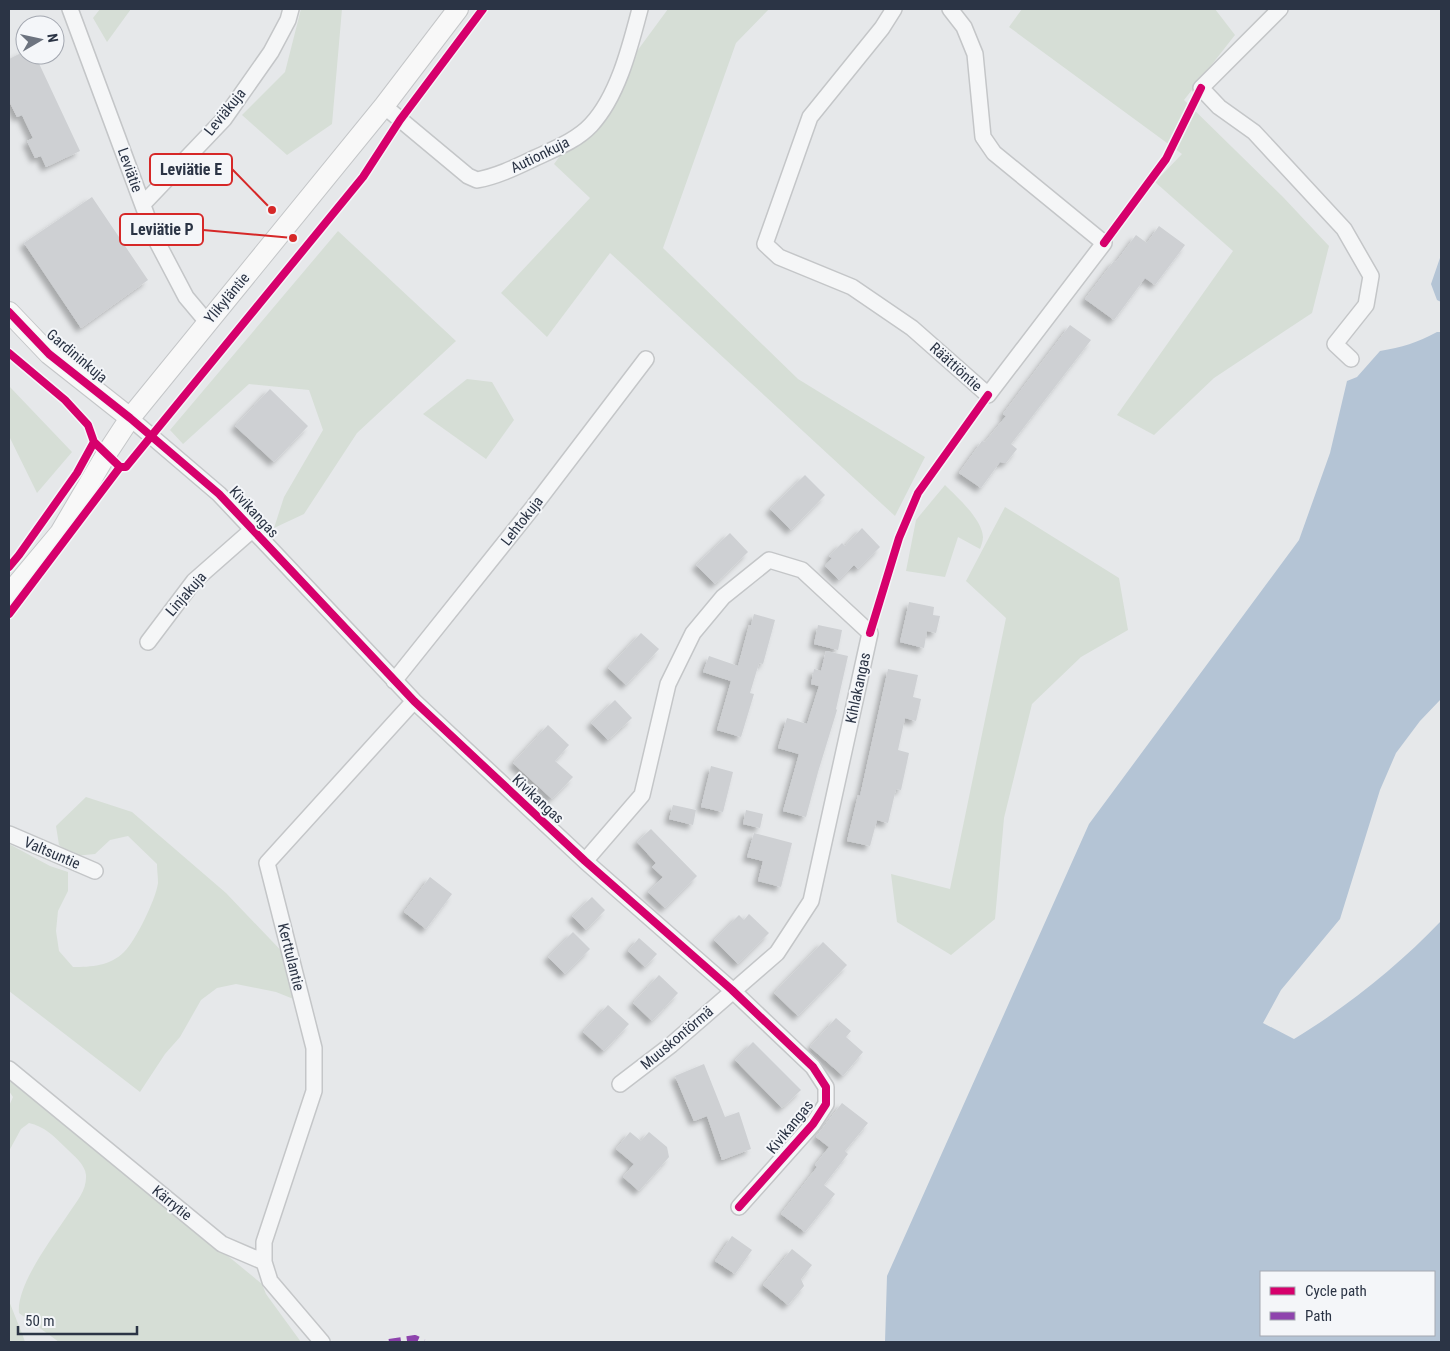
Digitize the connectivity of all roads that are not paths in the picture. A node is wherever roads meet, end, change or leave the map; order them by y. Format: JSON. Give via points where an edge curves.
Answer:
{"nodes":[{"id":1,"x":70,"y":9,"type":"edge"},
{"id":2,"x":291,"y":9,"type":"edge"},
{"id":3,"x":458,"y":9,"type":"edge"},
{"id":4,"x":640,"y":9,"type":"edge"},
{"id":5,"x":894,"y":9,"type":"edge"},
{"id":6,"x":950,"y":9,"type":"edge"},
{"id":7,"x":1280,"y":9,"type":"edge"},
{"id":8,"x":384,"y":106,"type":"junction"},
{"id":9,"x":143,"y":204,"type":"junction"},
{"id":10,"x":9,"y":312,"type":"edge"},
{"id":11,"x":207,"y":322,"type":"junction"},
{"id":12,"x":646,"y":359,"type":"dead end"},
{"id":13,"x":1351,"y":359,"type":"dead end"},
{"id":14,"x":130,"y":418,"type":"junction"},
{"id":15,"x":252,"y":530,"type":"junction"},
{"id":16,"x":9,"y":594,"type":"edge"},
{"id":17,"x":148,"y":642,"type":"dead end"},
{"id":18,"x":394,"y":681,"type":"junction"},
{"id":19,"x":414,"y":701,"type":"junction"},
{"id":20,"x":9,"y":834,"type":"edge"},
{"id":21,"x":585,"y":861,"type":"junction"},
{"id":22,"x":95,"y":871,"type":"dead end"},
{"id":23,"x":732,"y":990,"type":"junction"},
{"id":24,"x":9,"y":1069,"type":"edge"},
{"id":25,"x":620,"y":1084,"type":"dead end"},
{"id":26,"x":739,"y":1207,"type":"dead end"},
{"id":27,"x":264,"y":1262,"type":"junction"},
{"id":28,"x":322,"y":1342,"type":"edge"}],
"edges":[{"from":1,"to":9,"type":"street","name":"Leviätie"},
{"from":2,"to":9,"type":"street","name":"Leviäkuja","via":[[271,52],[224,118]]},
{"from":3,"to":8,"type":"main road","name":"Ylikyläntie"},
{"from":4,"to":8,"type":"street","name":"Autionkuja","via":[[612,94],[591,125],[568,143],[504,172],[478,180],[468,176]]},
{"from":5,"to":6,"type":"street","name":"Räättiöntie","via":[[810,117],[765,244],[779,257],[852,287],[912,328],[988,396],[1104,243],[994,153],[983,137],[975,54],[964,27]]},
{"from":7,"to":13,"type":"street","via":[[1201,88],[1219,107],[1254,132],[1344,229],[1370,276],[1366,305],[1335,344]]},
{"from":8,"to":11,"type":"main road","name":"Ylikyläntie"},
{"from":9,"to":11,"type":"street","name":"Leviätie","via":[[175,278]]},
{"from":10,"to":14,"type":"main road","name":"Gardininkuja","via":[[49,354]]},
{"from":11,"to":14,"type":"main road","name":"Ylikyläntie"},
{"from":12,"to":18,"type":"street","name":"Lehtokuja"},
{"from":14,"to":15,"type":"street","name":"Kivikangas","via":[[219,494]]},
{"from":14,"to":16,"type":"main road","name":"Ylikyläntie","via":[[60,533]]},
{"from":15,"to":17,"type":"street","name":"Linjakuja","via":[[194,581]]},
{"from":15,"to":18,"type":"street","name":"Kivikangas"},
{"from":18,"to":19,"type":"street","name":"Kivikangas"},
{"from":19,"to":21,"type":"street","name":"Kivikangas"},
{"from":19,"to":27,"type":"street","name":"Kerttulantie","via":[[267,863],[314,1048],[314,1091],[264,1242]]},
{"from":20,"to":22,"type":"street","name":"Valtsuntie"},
{"from":21,"to":23,"type":"street","name":"Kivikangas"},
{"from":21,"to":23,"type":"street","name":"Kihlakangas","via":[[642,795],[668,684],[693,632],[723,597],[769,560],[802,570],[870,633],[811,901],[777,953]]},
{"from":23,"to":25,"type":"street","name":"Muuskontörmä","via":[[671,1045]]},
{"from":23,"to":26,"type":"street","name":"Kivikangas","via":[[813,1067],[826,1087],[826,1104],[813,1124]]},
{"from":24,"to":27,"type":"street","name":"Kärrytie","via":[[222,1244]]},
{"from":27,"to":28,"type":"street","via":[[270,1281]]}]}
